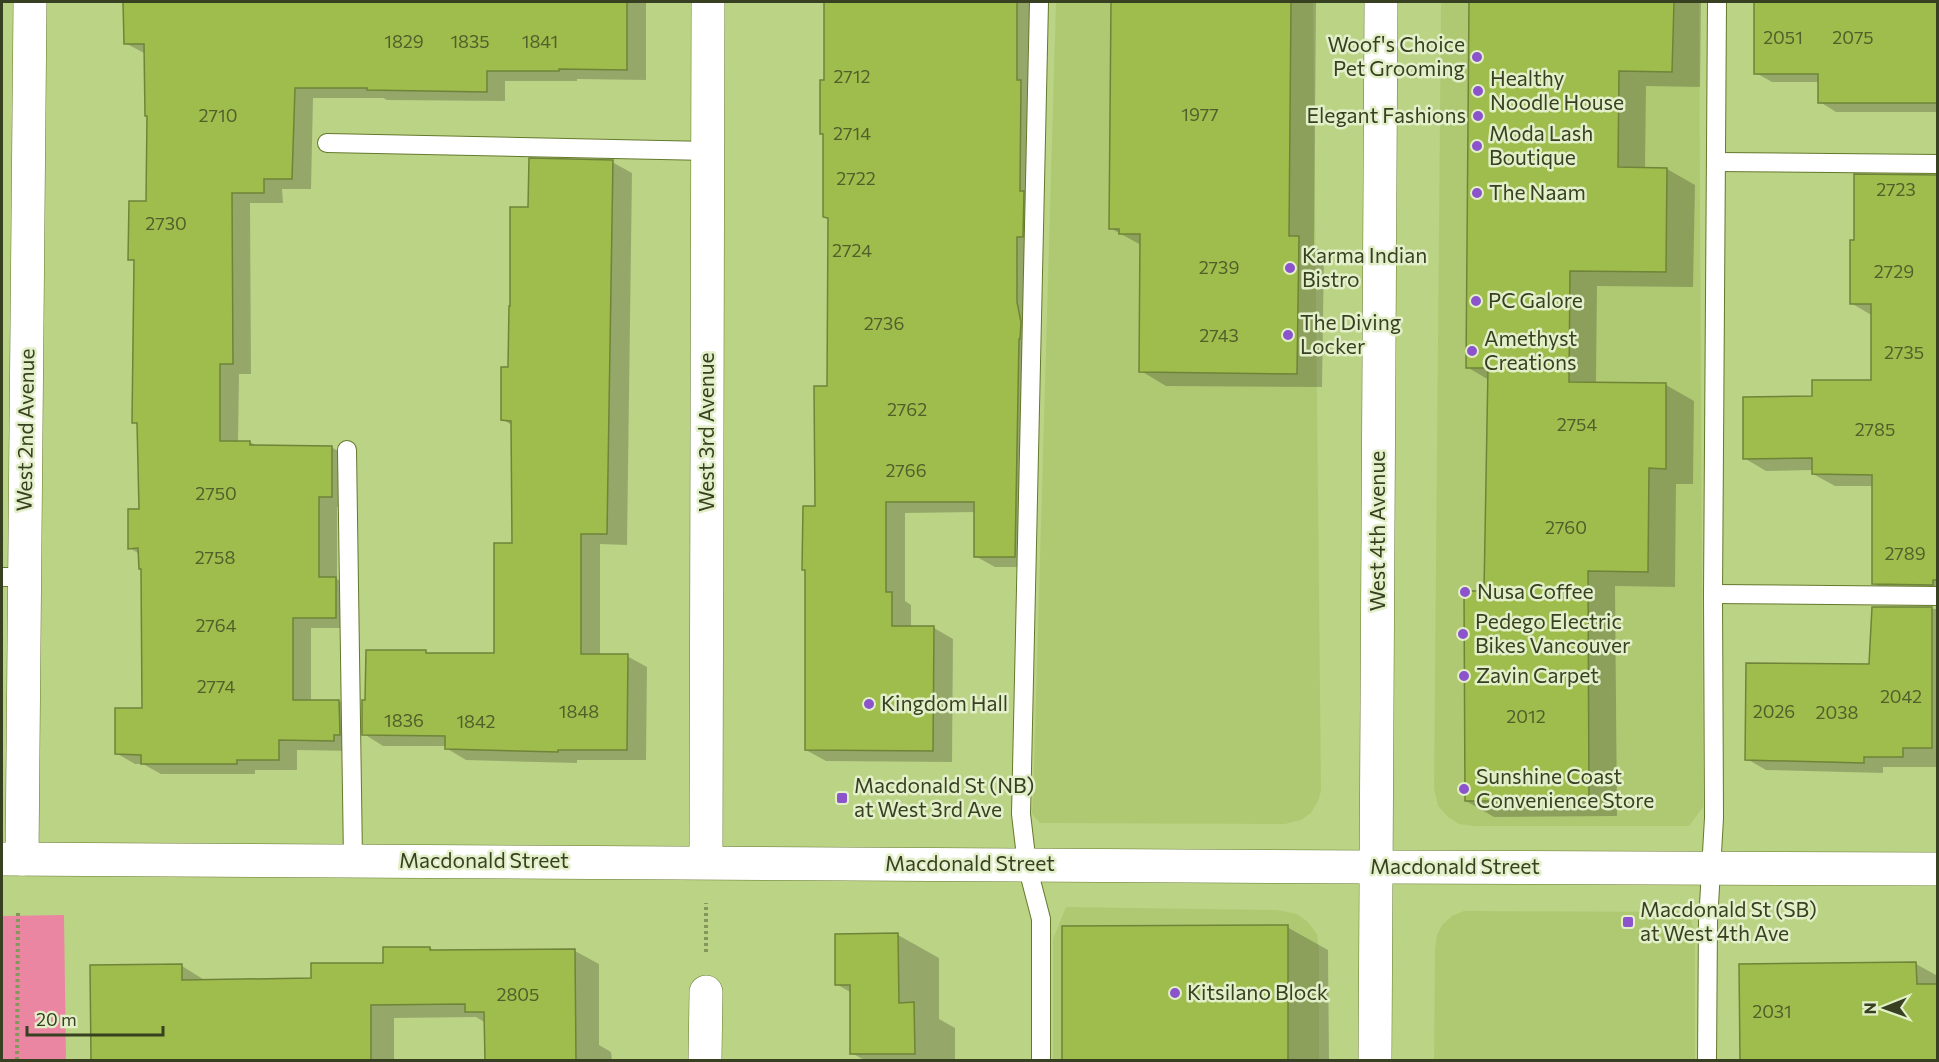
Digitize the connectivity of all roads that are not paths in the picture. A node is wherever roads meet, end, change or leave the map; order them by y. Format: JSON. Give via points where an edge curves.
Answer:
{"nodes":[{"id":1,"x":30,"y":2,"type":"edge"},
{"id":2,"x":708,"y":2,"type":"edge"},
{"id":3,"x":1039,"y":2,"type":"edge"},
{"id":4,"x":1381,"y":2,"type":"edge"},
{"id":5,"x":1717,"y":2,"type":"edge"},
{"id":6,"x":327,"y":143,"type":"dead end"},
{"id":7,"x":708,"y":151,"type":"junction"},
{"id":8,"x":1716,"y":162,"type":"junction"},
{"id":9,"x":1938,"y":164,"type":"edge"},
{"id":10,"x":347,"y":450,"type":"dead end"},
{"id":11,"x":13,"y":577,"type":"edge"},
{"id":12,"x":1713,"y":594,"type":"junction"},
{"id":13,"x":1938,"y":596,"type":"edge"},
{"id":14,"x":12,"y":859,"type":"edge"},
{"id":15,"x":353,"y":860,"type":"junction"},
{"id":16,"x":706,"y":862,"type":"junction"},
{"id":17,"x":1027,"y":865,"type":"junction"},
{"id":18,"x":1376,"y":867,"type":"junction"},
{"id":19,"x":1711,"y":869,"type":"junction"},
{"id":20,"x":1938,"y":869,"type":"edge"},
{"id":21,"x":706,"y":992,"type":"road end"},
{"id":22,"x":705,"y":1060,"type":"edge"},
{"id":23,"x":1041,"y":1060,"type":"edge"},
{"id":24,"x":1375,"y":1060,"type":"edge"},
{"id":25,"x":1707,"y":1060,"type":"edge"}],
"edges":[{"from":1,"to":11,"type":"main road","name":"West 2nd Avenue"},
{"from":2,"to":7,"type":"main road","name":"West 3rd Avenue"},
{"from":3,"to":17,"type":"lane","via":[[1021,814]]},
{"from":4,"to":18,"type":"main road","name":"West 4th Avenue"},
{"from":5,"to":8,"type":"lane"},
{"from":6,"to":7,"type":"lane"},
{"from":7,"to":16,"type":"main road","name":"West 3rd Avenue"},
{"from":8,"to":9,"type":"lane"},
{"from":8,"to":12,"type":"lane"},
{"from":10,"to":15,"type":"lane"},
{"from":11,"to":14,"type":"main road","name":"West 2nd Avenue"},
{"from":12,"to":13,"type":"lane"},
{"from":12,"to":19,"type":"lane"},
{"from":14,"to":15,"type":"main road","name":"Macdonald Street"},
{"from":15,"to":16,"type":"main road","name":"Macdonald Street"},
{"from":16,"to":17,"type":"main road","name":"Macdonald Street"},
{"from":17,"to":18,"type":"main road","name":"Macdonald Street"},
{"from":17,"to":23,"type":"lane","via":[[1041,919]]},
{"from":18,"to":19,"type":"main road","name":"Macdonald Street"},
{"from":18,"to":24,"type":"main road","name":"West 4th Avenue"},
{"from":19,"to":20,"type":"main road","name":"Macdonald Street"},
{"from":19,"to":25,"type":"lane"},
{"from":21,"to":22,"type":"main road"}]}
